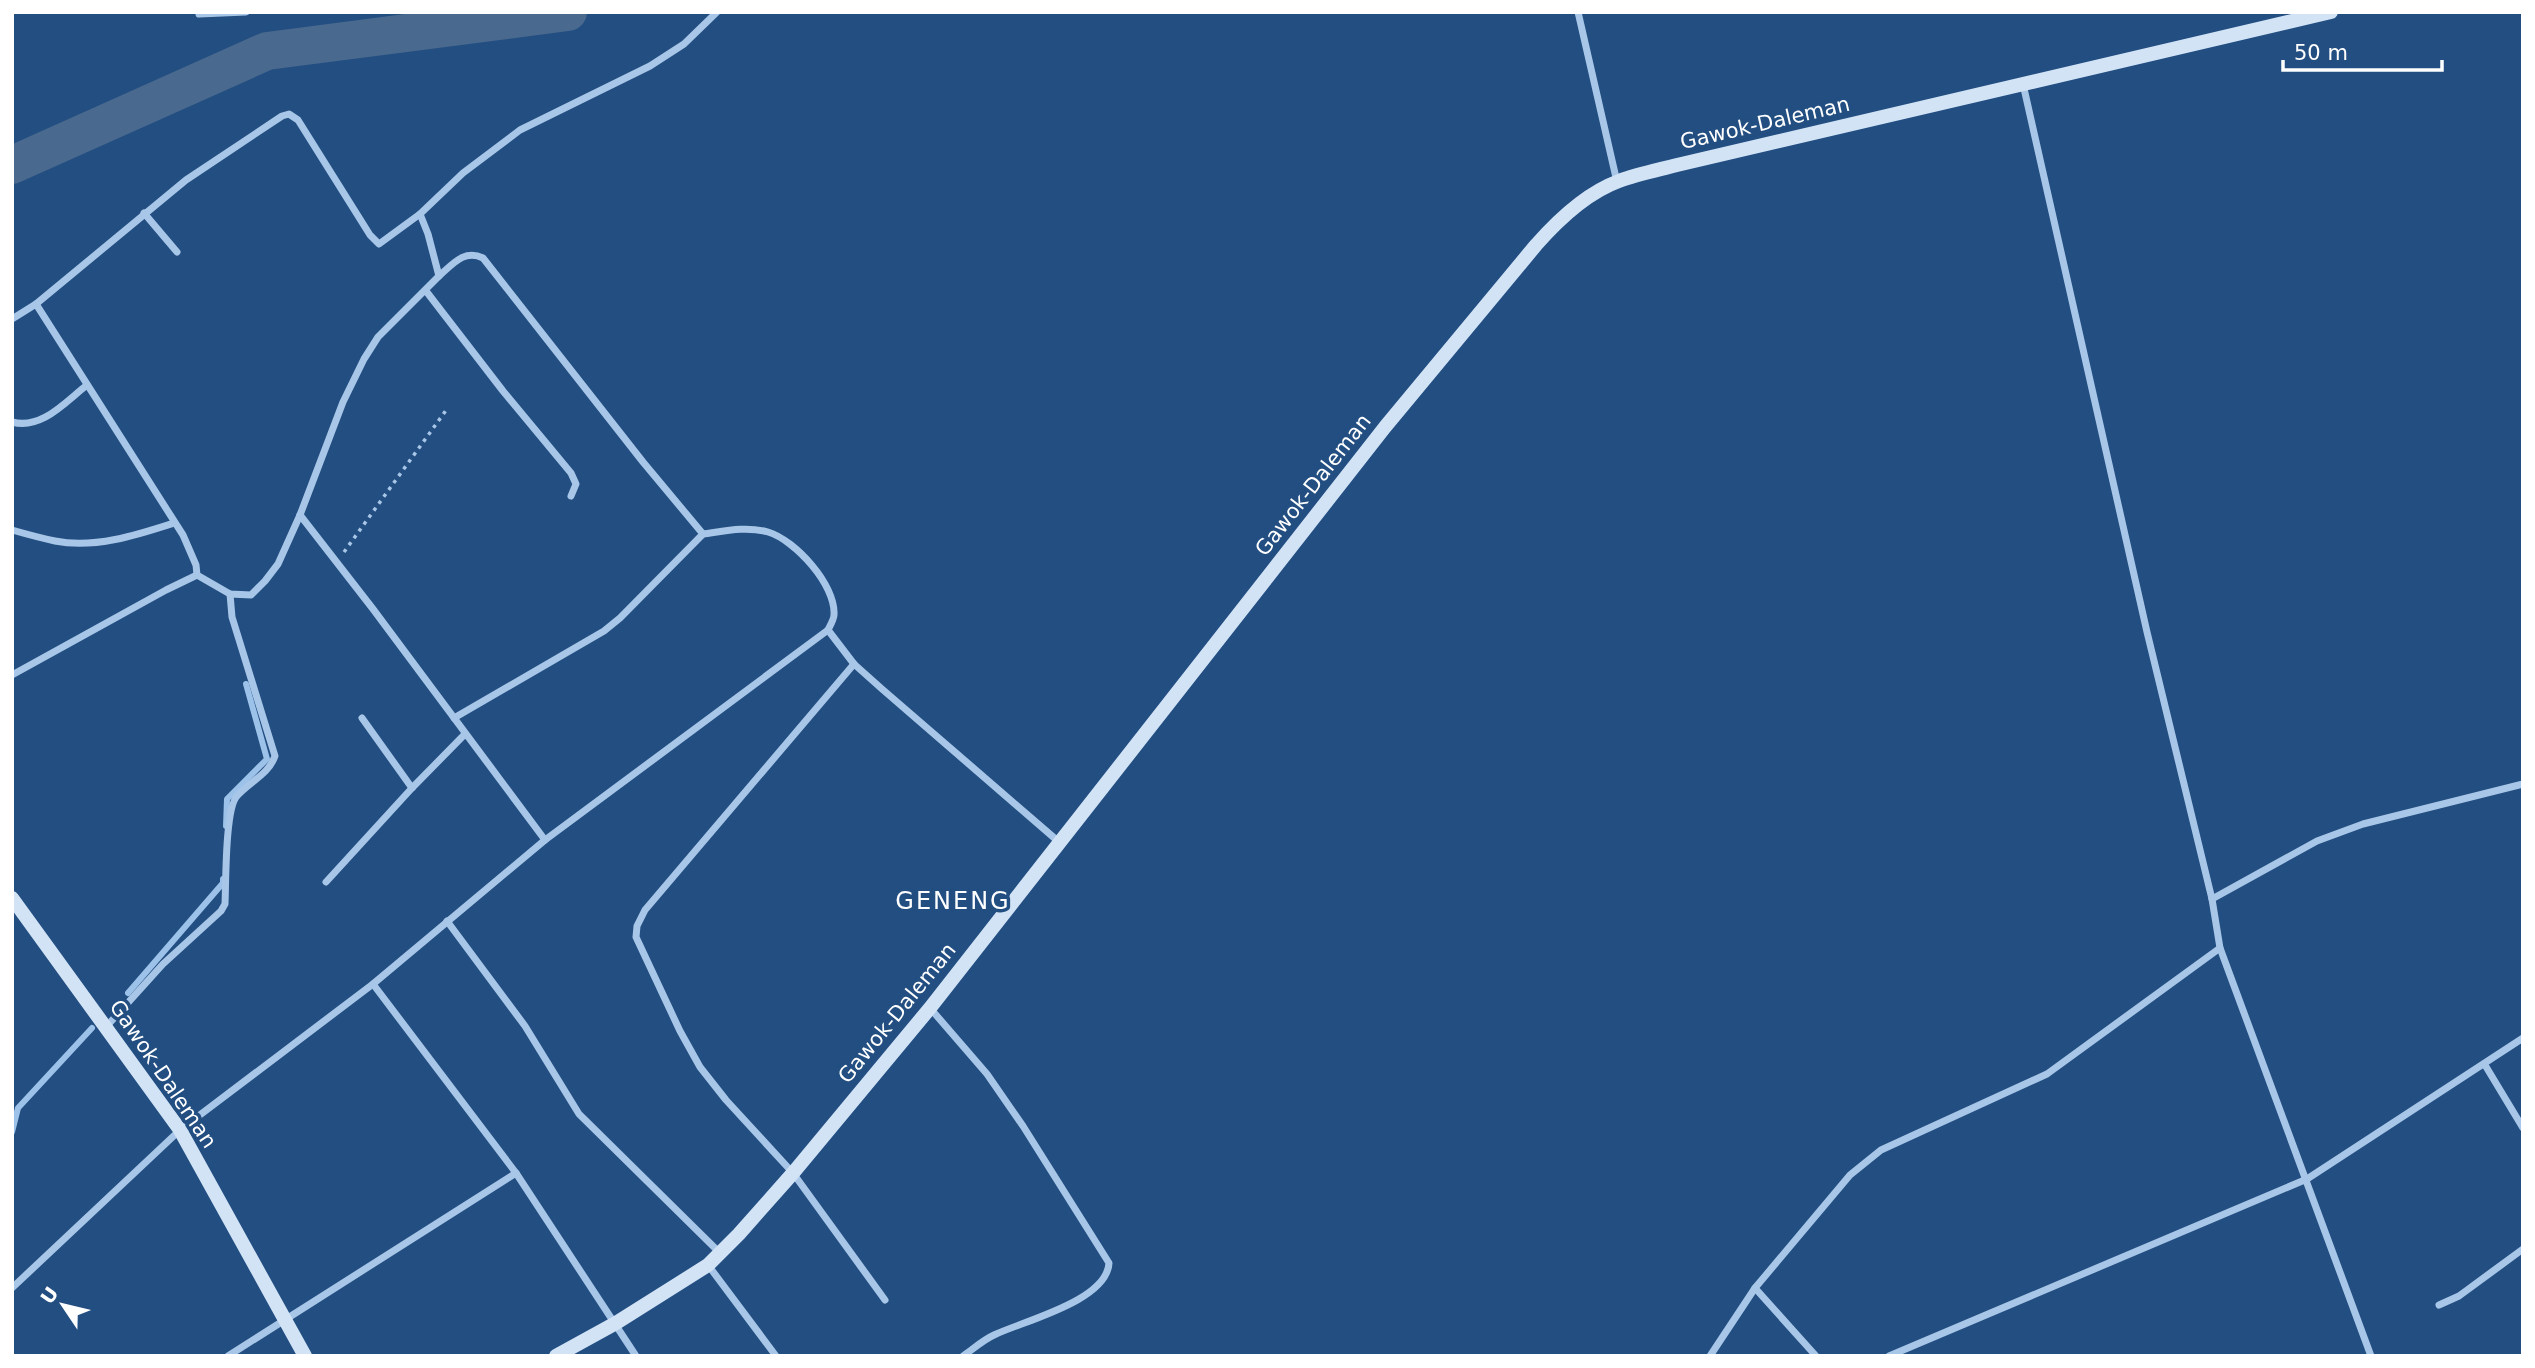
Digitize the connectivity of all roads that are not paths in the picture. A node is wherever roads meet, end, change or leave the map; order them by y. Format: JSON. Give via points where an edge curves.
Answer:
{"nodes":[{"id":1,"x":246,"y":12,"type":"edge"},
{"id":2,"x":717,"y":12,"type":"edge"},
{"id":3,"x":1578,"y":12,"type":"edge"},
{"id":4,"x":2332,"y":12,"type":"edge"},
{"id":5,"x":198,"y":13,"type":"edge"},
{"id":6,"x":2023,"y":84,"type":"junction"},
{"id":7,"x":1616,"y":182,"type":"junction"},
{"id":8,"x":144,"y":213,"type":"junction"},
{"id":9,"x":420,"y":214,"type":"junction"},
{"id":10,"x":177,"y":252,"type":"dead end"},
{"id":11,"x":439,"y":276,"type":"junction"},
{"id":12,"x":426,"y":291,"type":"junction"},
{"id":13,"x":36,"y":304,"type":"junction"},
{"id":14,"x":12,"y":319,"type":"edge"},
{"id":15,"x":87,"y":384,"type":"junction"},
{"id":16,"x":12,"y":422,"type":"edge"},
{"id":17,"x":572,"y":496,"type":"dead end"},
{"id":18,"x":300,"y":515,"type":"junction"},
{"id":19,"x":174,"y":523,"type":"junction"},
{"id":20,"x":12,"y":530,"type":"edge"},
{"id":21,"x":703,"y":534,"type":"junction"},
{"id":22,"x":197,"y":575,"type":"junction"},
{"id":23,"x":230,"y":594,"type":"junction"},
{"id":24,"x":828,"y":630,"type":"junction"},
{"id":25,"x":854,"y":664,"type":"junction"},
{"id":26,"x":12,"y":676,"type":"edge"},
{"id":27,"x":362,"y":718,"type":"dead end"},
{"id":28,"x":454,"y":718,"type":"junction"},
{"id":29,"x":465,"y":734,"type":"junction"},
{"id":30,"x":2523,"y":784,"type":"edge"},
{"id":31,"x":412,"y":788,"type":"junction"},
{"id":32,"x":545,"y":840,"type":"junction"},
{"id":33,"x":1060,"y":843,"type":"junction"},
{"id":34,"x":326,"y":881,"type":"dead end"},
{"id":35,"x":12,"y":898,"type":"edge"},
{"id":36,"x":2212,"y":899,"type":"junction"},
{"id":37,"x":447,"y":920,"type":"junction"},
{"id":38,"x":2220,"y":948,"type":"junction"},
{"id":39,"x":373,"y":984,"type":"junction"},
{"id":40,"x":930,"y":1008,"type":"junction"},
{"id":41,"x":106,"y":1027,"type":"junction"},
{"id":42,"x":2523,"y":1038,"type":"edge"},
{"id":43,"x":2484,"y":1065,"type":"junction"},
{"id":44,"x":2523,"y":1128,"type":"edge"},
{"id":45,"x":180,"y":1130,"type":"junction"},
{"id":46,"x":516,"y":1173,"type":"junction"},
{"id":47,"x":793,"y":1173,"type":"junction"},
{"id":48,"x":2307,"y":1179,"type":"junction"},
{"id":49,"x":2523,"y":1249,"type":"edge"},
{"id":50,"x":720,"y":1254,"type":"junction"},
{"id":51,"x":708,"y":1265,"type":"junction"},
{"id":52,"x":12,"y":1288,"type":"edge"},
{"id":53,"x":1755,"y":1288,"type":"junction"},
{"id":54,"x":885,"y":1300,"type":"dead end"},
{"id":55,"x":2439,"y":1305,"type":"dead end"},
{"id":56,"x":284,"y":1320,"type":"junction"},
{"id":57,"x":616,"y":1322,"type":"junction"},
{"id":58,"x":2371,"y":1355,"type":"edge"},
{"id":59,"x":228,"y":1356,"type":"edge"},
{"id":60,"x":305,"y":1356,"type":"edge"},
{"id":61,"x":556,"y":1356,"type":"edge"},
{"id":62,"x":636,"y":1356,"type":"edge"},
{"id":63,"x":776,"y":1356,"type":"edge"},
{"id":64,"x":963,"y":1356,"type":"edge"},
{"id":65,"x":1710,"y":1356,"type":"edge"},
{"id":66,"x":1816,"y":1356,"type":"edge"},
{"id":67,"x":1889,"y":1356,"type":"edge"}],
"edges":[{"from":1,"to":5,"type":"street"},
{"from":2,"to":9,"type":"street","via":[[684,44],[650,66],[520,130],[463,173]]},
{"from":3,"to":7,"type":"street"},
{"from":4,"to":6,"type":"street","name":"Gawok-Daleman"},
{"from":6,"to":7,"type":"street","name":"Gawok-Daleman"},
{"from":6,"to":36,"type":"street"},
{"from":7,"to":33,"type":"street","name":"Gawok-Daleman","via":[[1580,203],[1536,245],[1385,427]]},
{"from":8,"to":9,"type":"street","via":[[242,141],[289,114],[298,120],[374,242],[384,241]]},
{"from":8,"to":10,"type":"street"},
{"from":8,"to":13,"type":"street"},
{"from":9,"to":11,"type":"street"},
{"from":11,"to":12,"type":"street"},
{"from":11,"to":21,"type":"street","via":[[467,254],[483,258]]},
{"from":12,"to":17,"type":"street","via":[[572,474],[576,484]]},
{"from":12,"to":18,"type":"street","via":[[378,337],[364,359]]},
{"from":13,"to":14,"type":"street"},
{"from":13,"to":15,"type":"street"},
{"from":15,"to":16,"type":"street","via":[[42,420],[25,425]]},
{"from":15,"to":19,"type":"street"},
{"from":18,"to":23,"type":"street","via":[[278,564],[265,581],[251,594]]},
{"from":18,"to":28,"type":"street"},
{"from":19,"to":20,"type":"street","via":[[95,542],[57,542]]},
{"from":19,"to":22,"type":"street"},
{"from":21,"to":24,"type":"street","via":[[748,528],[786,540],[823,580],[834,615]]},
{"from":21,"to":28,"type":"street","via":[[604,631]]},
{"from":22,"to":23,"type":"street"},
{"from":22,"to":26,"type":"street"},
{"from":23,"to":41,"type":"street","via":[[232,617],[275,756],[270,767],[234,801],[221,911],[163,964]]},
{"from":24,"to":25,"type":"street"},
{"from":24,"to":32,"type":"street"},
{"from":25,"to":33,"type":"street"},
{"from":25,"to":47,"type":"street","via":[[645,910],[637,926],[640,948],[700,1067]]},
{"from":27,"to":31,"type":"street"},
{"from":28,"to":29,"type":"street"},
{"from":29,"to":31,"type":"street"},
{"from":29,"to":32,"type":"street"},
{"from":30,"to":36,"type":"street","via":[[2362,824],[2317,841]]},
{"from":31,"to":34,"type":"street"},
{"from":32,"to":37,"type":"street"},
{"from":33,"to":40,"type":"street","name":"Gawok-Daleman"},
{"from":35,"to":41,"type":"street","name":"Gawok-Daleman"},
{"from":36,"to":38,"type":"street"},
{"from":37,"to":39,"type":"street"},
{"from":37,"to":50,"type":"street","via":[[525,1026],[579,1114]]},
{"from":38,"to":48,"type":"street"},
{"from":38,"to":53,"type":"street","via":[[2048,1074],[1867,1160]]},
{"from":39,"to":45,"type":"street"},
{"from":39,"to":46,"type":"street"},
{"from":40,"to":47,"type":"street","name":"Gawok-Daleman"},
{"from":40,"to":64,"type":"street","via":[[994,1084],[1109,1264],[1104,1278],[1072,1303],[992,1336]]},
{"from":41,"to":45,"type":"street","name":"Gawok-Daleman"},
{"from":42,"to":43,"type":"street"},
{"from":43,"to":44,"type":"street"},
{"from":43,"to":48,"type":"street"},
{"from":45,"to":52,"type":"street"},
{"from":45,"to":56,"type":"street","name":"Gawok-Daleman"},
{"from":46,"to":56,"type":"street"},
{"from":46,"to":57,"type":"street"},
{"from":47,"to":50,"type":"street","name":"Gawok-Daleman"},
{"from":47,"to":54,"type":"street"},
{"from":48,"to":58,"type":"street"},
{"from":48,"to":67,"type":"street"},
{"from":49,"to":55,"type":"street","via":[[2459,1296]]},
{"from":50,"to":51,"type":"street","name":"Gawok-Daleman"},
{"from":51,"to":57,"type":"street","name":"Gawok-Daleman"},
{"from":51,"to":63,"type":"street"},
{"from":53,"to":65,"type":"street"},
{"from":53,"to":66,"type":"street"},
{"from":56,"to":59,"type":"street"},
{"from":56,"to":60,"type":"street","name":"Gawok-Daleman"},
{"from":57,"to":61,"type":"street","name":"Gawok-Daleman"},
{"from":57,"to":62,"type":"street"}]}
